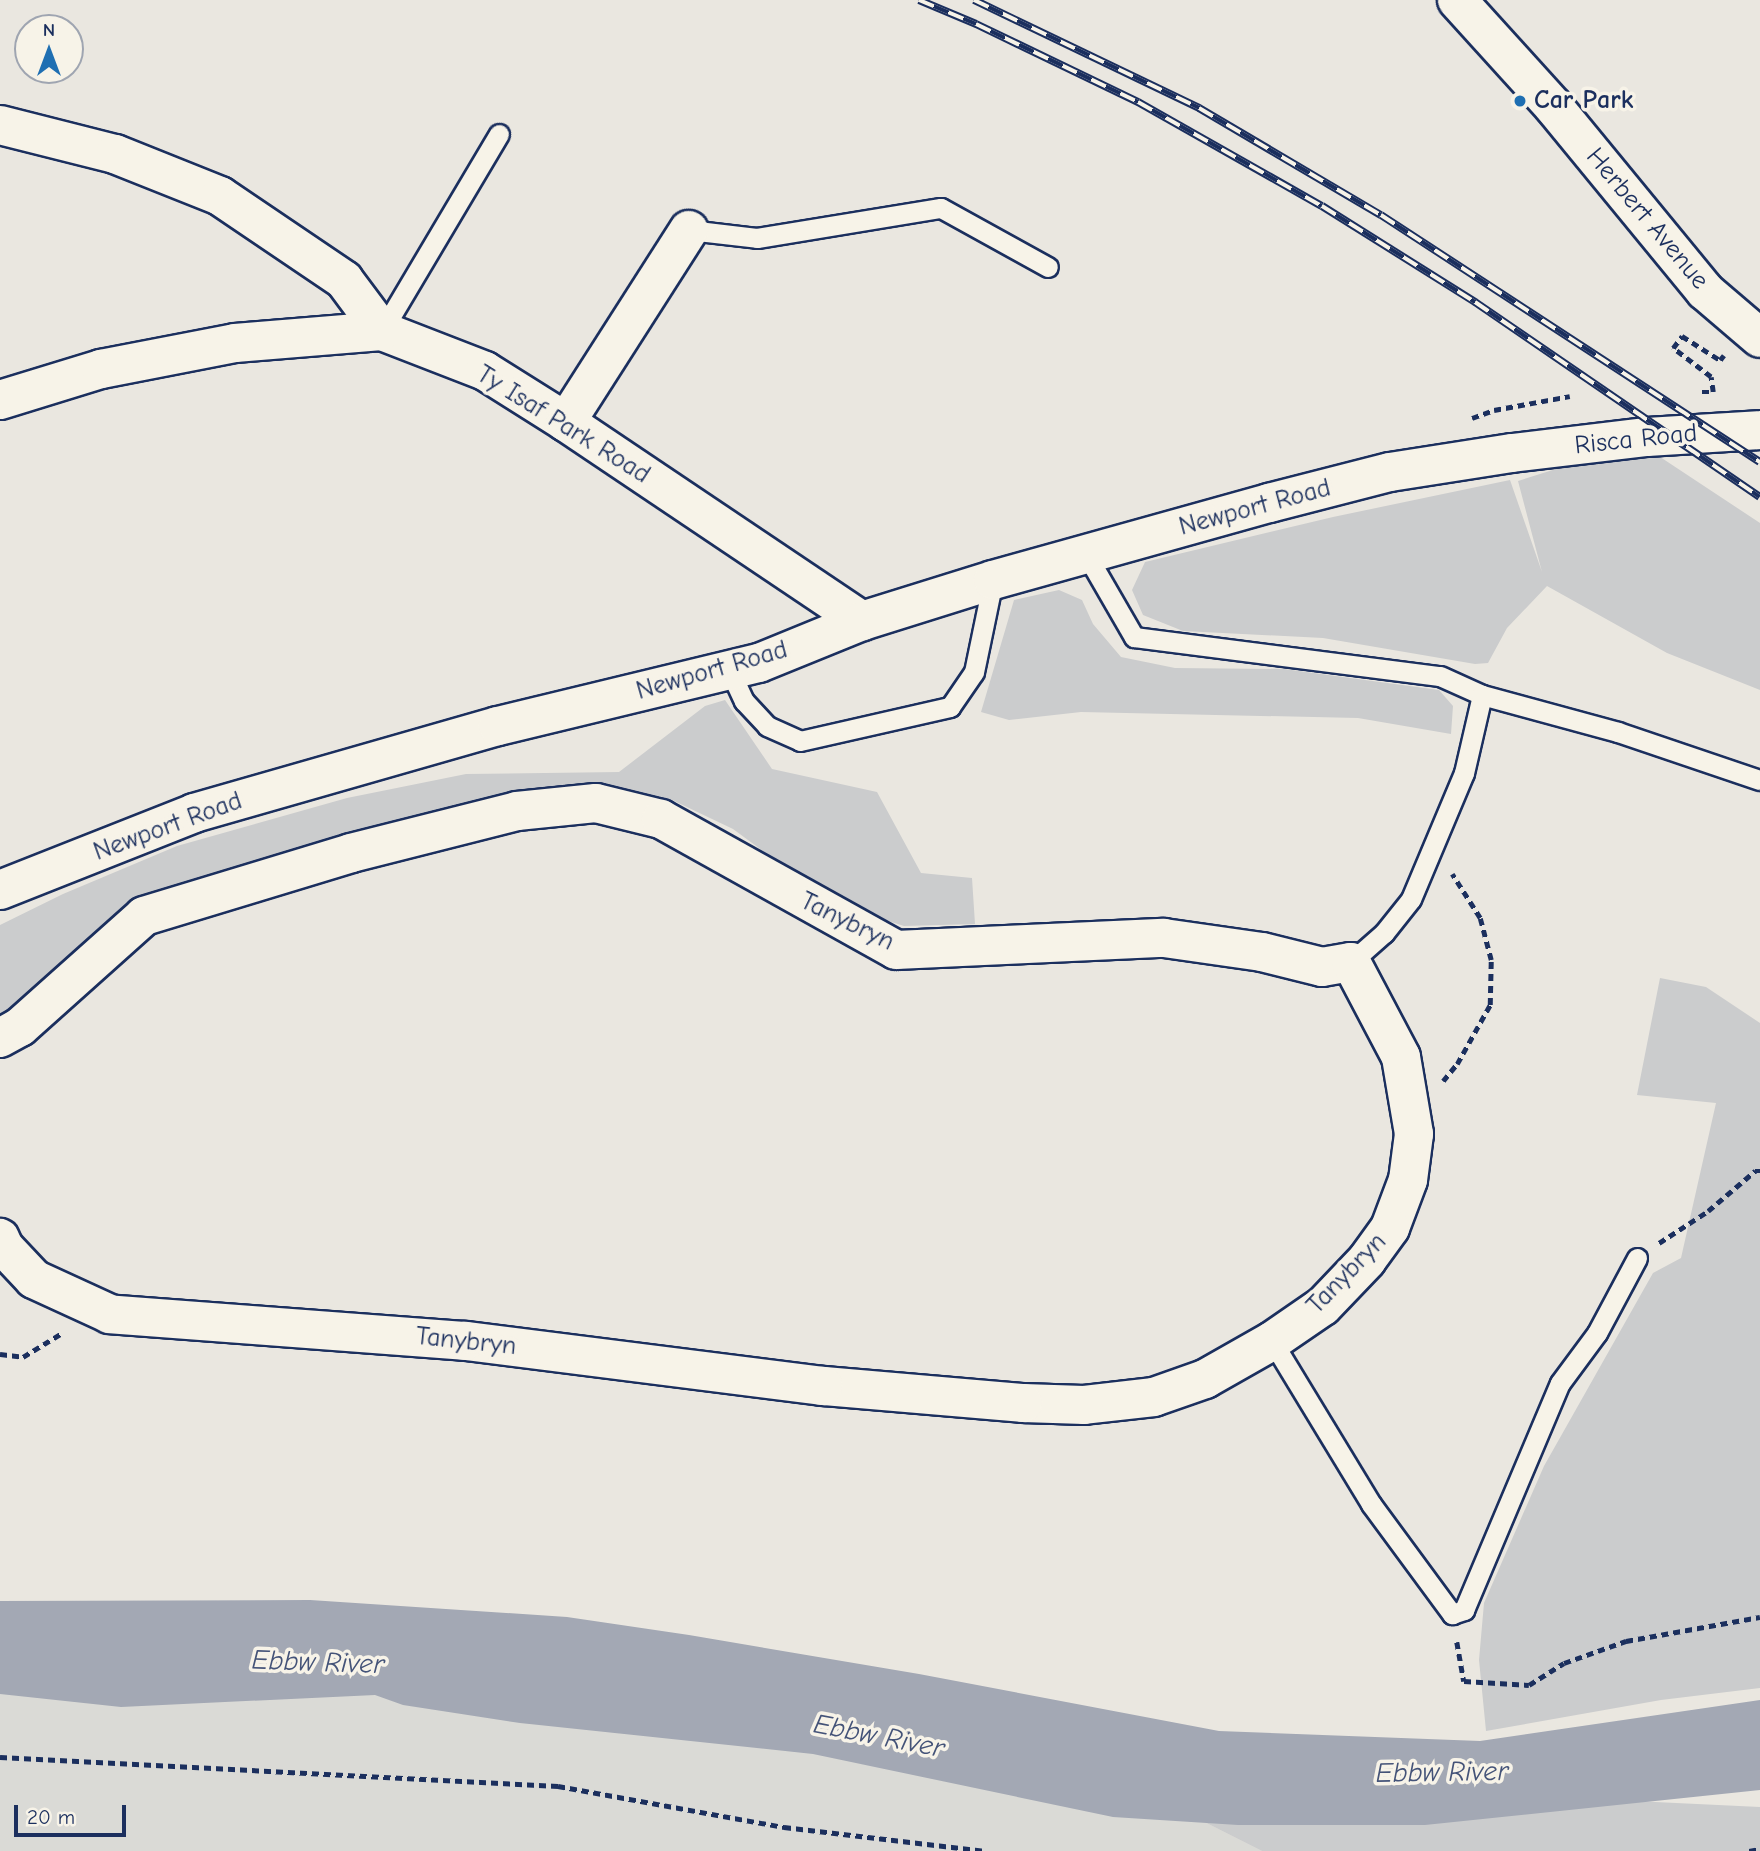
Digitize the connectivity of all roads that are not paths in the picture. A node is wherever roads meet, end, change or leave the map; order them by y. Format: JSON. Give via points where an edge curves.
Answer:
{"nodes":[{"id":1,"x":1457,"y":0,"type":"edge"},
{"id":2,"x":0,"y":125,"type":"edge"},
{"id":3,"x":499,"y":134,"type":"dead end"},
{"id":4,"x":689,"y":230,"type":"joint"},
{"id":5,"x":1048,"y":267,"type":"dead end"},
{"id":6,"x":382,"y":331,"type":"junction"},
{"id":7,"x":1760,"y":338,"type":"edge"},
{"id":8,"x":0,"y":400,"type":"edge"},
{"id":9,"x":566,"y":422,"type":"junction"},
{"id":10,"x":1760,"y":430,"type":"edge"},
{"id":11,"x":1512,"y":453,"type":"joint"},
{"id":12,"x":1086,"y":554,"type":"junction"},
{"id":13,"x":993,"y":580,"type":"junction"},
{"id":14,"x":862,"y":621,"type":"junction"},
{"id":15,"x":730,"y":671,"type":"junction"},
{"id":16,"x":1482,"y":695,"type":"junction"},
{"id":17,"x":1760,"y":780,"type":"edge"},
{"id":18,"x":0,"y":890,"type":"edge"},
{"id":19,"x":1351,"y":962,"type":"junction"},
{"id":20,"x":0,"y":1038,"type":"edge"},
{"id":21,"x":0,"y":1238,"type":"edge"},
{"id":22,"x":1637,"y":1258,"type":"road end"},
{"id":23,"x":1272,"y":1341,"type":"junction"}],
"edges":[{"from":1,"to":7,"type":"street","name":"Herbert Avenue","via":[[1554,107],[1705,291]]},
{"from":2,"to":6,"type":"street","via":[[116,154],[220,196],[344,280]]},
{"from":3,"to":6,"type":"lane"},
{"from":4,"to":5,"type":"lane","via":[[757,238],[941,208]]},
{"from":4,"to":9,"type":"street"},
{"from":6,"to":8,"type":"street","via":[[235,343],[101,369]]},
{"from":6,"to":9,"type":"street","name":"Ty Isaf Park Road","via":[[485,372]]},
{"from":9,"to":14,"type":"street","name":"Ty Isaf Park Road"},
{"from":10,"to":11,"type":"street","name":"Risca Road"},
{"from":11,"to":12,"type":"street","name":"Newport Road","via":[[1390,472]]},
{"from":12,"to":13,"type":"street","name":"Newport Road"},
{"from":12,"to":16,"type":"lane","via":[[1134,637],[1440,676]]},
{"from":13,"to":14,"type":"street","name":"Newport Road"},
{"from":13,"to":15,"type":"lane","via":[[974,673],[950,708],[800,741],[766,726],[744,701]]},
{"from":14,"to":15,"type":"street","name":"Newport Road"},
{"from":15,"to":18,"type":"street","name":"Newport Road","via":[[498,726],[194,813]]},
{"from":16,"to":17,"type":"lane","via":[[1618,732]]},
{"from":16,"to":19,"type":"lane","via":[[1464,773],[1411,899],[1384,933]]},
{"from":19,"to":20,"type":"street","name":"Tanybryn","via":[[1322,967],[1262,952],[1164,938],[896,950],[661,820],[596,803],[504,814],[351,853],[144,916],[20,1027]]},
{"from":19,"to":23,"type":"street","name":"Tanybryn","via":[[1401,1057],[1414,1134],[1408,1180],[1390,1228],[1367,1260],[1323,1306]]},
{"from":21,"to":23,"type":"street","name":"Tanybryn","via":[[34,1279],[110,1314],[465,1341],[823,1386],[1023,1403],[1084,1405],[1154,1397],[1205,1380]]},
{"from":22,"to":23,"type":"lane","via":[[1597,1333],[1560,1383],[1464,1610],[1452,1614],[1371,1504]]}]}
